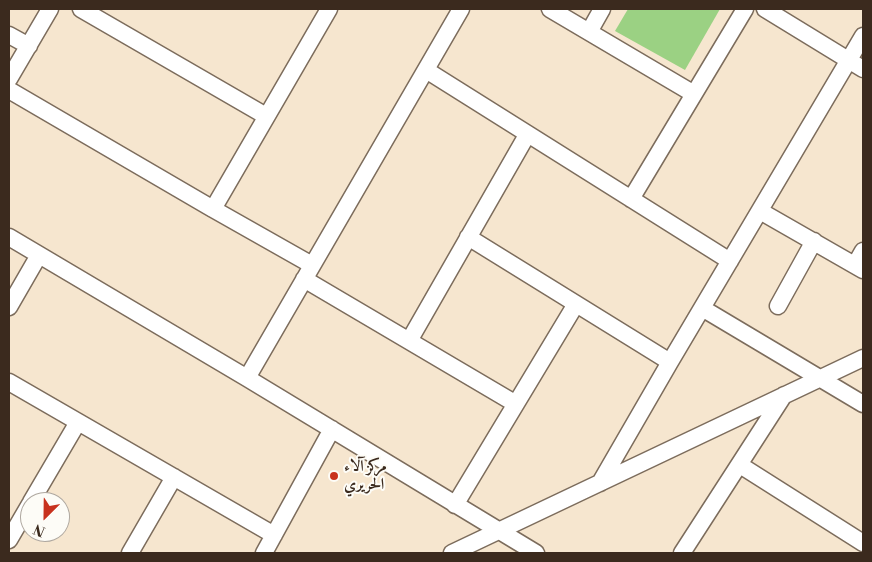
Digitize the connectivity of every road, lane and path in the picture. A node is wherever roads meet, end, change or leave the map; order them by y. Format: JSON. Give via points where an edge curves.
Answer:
{"nodes":[{"id":1,"x":50,"y":9,"type":"edge"},
{"id":2,"x":81,"y":9,"type":"edge"},
{"id":3,"x":327,"y":9,"type":"edge"},
{"id":4,"x":462,"y":9,"type":"edge"},
{"id":5,"x":550,"y":9,"type":"edge"},
{"id":6,"x":602,"y":9,"type":"edge"},
{"id":7,"x":746,"y":9,"type":"edge"},
{"id":8,"x":765,"y":9,"type":"edge"},
{"id":9,"x":589,"y":32,"type":"junction"},
{"id":10,"x":9,"y":35,"type":"edge"},
{"id":11,"x":863,"y":36,"type":"edge"},
{"id":12,"x":29,"y":46,"type":"junction"},
{"id":13,"x":849,"y":60,"type":"junction"},
{"id":14,"x":863,"y":69,"type":"edge"},
{"id":15,"x":426,"y":70,"type":"junction"},
{"id":16,"x":9,"y":79,"type":"edge"},
{"id":17,"x":9,"y":90,"type":"edge"},
{"id":18,"x":694,"y":94,"type":"junction"},
{"id":19,"x":266,"y":116,"type":"junction"},
{"id":20,"x":527,"y":135,"type":"junction"},
{"id":21,"x":631,"y":199,"type":"junction"},
{"id":22,"x":213,"y":209,"type":"junction"},
{"id":23,"x":760,"y":211,"type":"junction"},
{"id":24,"x":9,"y":237,"type":"edge"},
{"id":25,"x":468,"y":238,"type":"junction"},
{"id":26,"x":814,"y":241,"type":"junction"},
{"id":27,"x":39,"y":255,"type":"junction"},
{"id":28,"x":730,"y":261,"type":"junction"},
{"id":29,"x":861,"y":262,"type":"edge"},
{"id":30,"x":312,"y":265,"type":"junction"},
{"id":31,"x":304,"y":279,"type":"junction"},
{"id":32,"x":576,"y":304,"type":"junction"},
{"id":33,"x":778,"y":306,"type":"dead end"},
{"id":34,"x":9,"y":307,"type":"edge"},
{"id":35,"x":702,"y":308,"type":"junction"},
{"id":36,"x":409,"y":341,"type":"junction"},
{"id":37,"x":863,"y":358,"type":"edge"},
{"id":38,"x":670,"y":362,"type":"junction"},
{"id":39,"x":247,"y":378,"type":"junction"},
{"id":40,"x":820,"y":378,"type":"junction"},
{"id":41,"x":9,"y":382,"type":"edge"},
{"id":42,"x":784,"y":395,"type":"junction"},
{"id":43,"x":516,"y":404,"type":"junction"},
{"id":44,"x":863,"y":404,"type":"edge"},
{"id":45,"x":78,"y":422,"type":"junction"},
{"id":46,"x":332,"y":430,"type":"junction"},
{"id":47,"x":740,"y":465,"type":"junction"},
{"id":48,"x":174,"y":477,"type":"junction"},
{"id":49,"x":600,"y":483,"type":"junction"},
{"id":50,"x":37,"y":492,"type":"edge"},
{"id":51,"x":455,"y":505,"type":"junction"},
{"id":52,"x":20,"y":522,"type":"edge"},
{"id":53,"x":498,"y":531,"type":"junction"},
{"id":54,"x":274,"y":535,"type":"junction"},
{"id":55,"x":9,"y":540,"type":"edge"},
{"id":56,"x":863,"y":543,"type":"edge"},
{"id":57,"x":130,"y":553,"type":"edge"},
{"id":58,"x":264,"y":553,"type":"edge"},
{"id":59,"x":452,"y":553,"type":"edge"},
{"id":60,"x":536,"y":553,"type":"edge"},
{"id":61,"x":682,"y":553,"type":"edge"}],
"edges":[{"from":1,"to":12,"type":"street"},
{"from":2,"to":19,"type":"street"},
{"from":3,"to":19,"type":"street"},
{"from":4,"to":15,"type":"street"},
{"from":5,"to":9,"type":"street"},
{"from":6,"to":9,"type":"street"},
{"from":7,"to":18,"type":"street"},
{"from":8,"to":13,"type":"street"},
{"from":9,"to":18,"type":"street"},
{"from":10,"to":12,"type":"street"},
{"from":11,"to":13,"type":"street"},
{"from":12,"to":16,"type":"street"},
{"from":13,"to":14,"type":"street"},
{"from":13,"to":23,"type":"street"},
{"from":15,"to":20,"type":"street"},
{"from":15,"to":30,"type":"street"},
{"from":17,"to":22,"type":"street"},
{"from":18,"to":21,"type":"street"},
{"from":19,"to":22,"type":"street"},
{"from":20,"to":21,"type":"street"},
{"from":20,"to":25,"type":"street"},
{"from":21,"to":28,"type":"street"},
{"from":22,"to":30,"type":"street"},
{"from":23,"to":26,"type":"street"},
{"from":23,"to":28,"type":"street"},
{"from":24,"to":27,"type":"street"},
{"from":25,"to":32,"type":"street"},
{"from":25,"to":36,"type":"street"},
{"from":26,"to":29,"type":"street"},
{"from":26,"to":33,"type":"street"},
{"from":27,"to":34,"type":"street"},
{"from":27,"to":39,"type":"street"},
{"from":28,"to":35,"type":"street"},
{"from":30,"to":31,"type":"street"},
{"from":31,"to":36,"type":"street"},
{"from":31,"to":39,"type":"street"},
{"from":32,"to":38,"type":"street"},
{"from":32,"to":43,"type":"street"},
{"from":35,"to":38,"type":"street"},
{"from":35,"to":40,"type":"street"},
{"from":36,"to":43,"type":"street"},
{"from":37,"to":40,"type":"street"},
{"from":38,"to":49,"type":"street"},
{"from":39,"to":46,"type":"street"},
{"from":40,"to":42,"type":"street"},
{"from":40,"to":44,"type":"street"},
{"from":41,"to":45,"type":"street"},
{"from":42,"to":47,"type":"street"},
{"from":42,"to":49,"type":"street"},
{"from":43,"to":51,"type":"street"},
{"from":45,"to":48,"type":"street"},
{"from":45,"to":50,"type":"street"},
{"from":46,"to":51,"type":"street"},
{"from":46,"to":54,"type":"street"},
{"from":47,"to":56,"type":"street"},
{"from":47,"to":61,"type":"street"},
{"from":48,"to":54,"type":"street"},
{"from":48,"to":57,"type":"street"},
{"from":49,"to":53,"type":"street"},
{"from":51,"to":53,"type":"street"},
{"from":52,"to":55,"type":"street"},
{"from":53,"to":59,"type":"street"},
{"from":53,"to":60,"type":"street"},
{"from":54,"to":58,"type":"street"}]}
